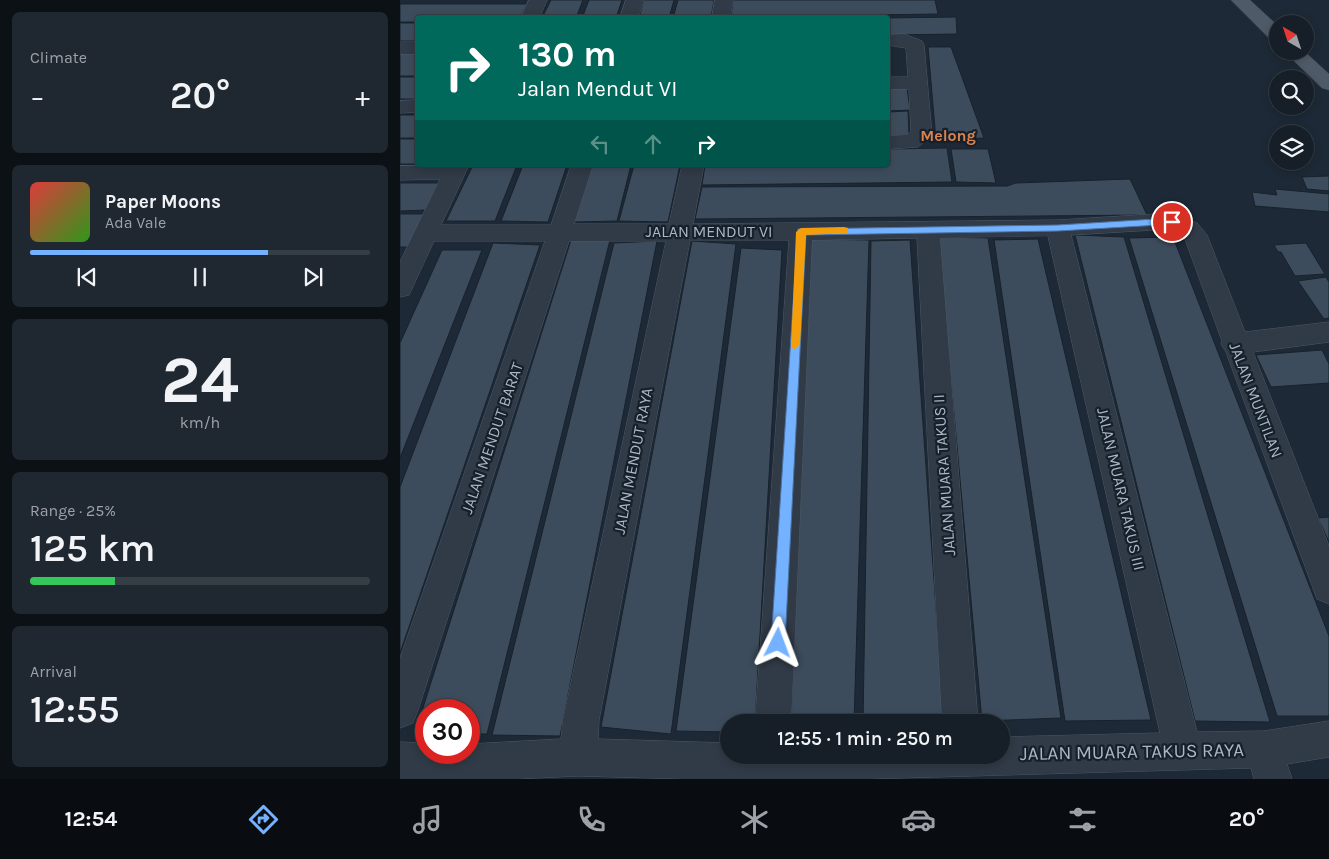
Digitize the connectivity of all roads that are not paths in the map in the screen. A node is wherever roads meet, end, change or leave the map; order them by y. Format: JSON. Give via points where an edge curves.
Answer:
{"nodes":[{"id":1,"x":538,"y":0,"type":"edge"},
{"id":2,"x":635,"y":0,"type":"edge"},
{"id":3,"x":724,"y":0,"type":"edge"},
{"id":4,"x":1240,"y":0,"type":"edge"},
{"id":5,"x":531,"y":15,"type":"edge"},
{"id":6,"x":630,"y":15,"type":"edge"},
{"id":7,"x":722,"y":15,"type":"edge"},
{"id":8,"x":1269,"y":28,"type":"edge"},
{"id":9,"x":896,"y":40,"type":"edge"},
{"id":10,"x":400,"y":48,"type":"edge"},
{"id":11,"x":415,"y":48,"type":"edge"},
{"id":12,"x":1303,"y":60,"type":"edge"},
{"id":13,"x":890,"y":83,"type":"edge"},
{"id":14,"x":917,"y":83,"type":"junction"},
{"id":15,"x":1329,"y":84,"type":"edge"},
{"id":16,"x":415,"y":106,"type":"edge"},
{"id":17,"x":400,"y":107,"type":"edge"},
{"id":18,"x":890,"y":142,"type":"edge"},
{"id":19,"x":581,"y":167,"type":"edge"},
{"id":20,"x":694,"y":167,"type":"edge"},
{"id":21,"x":456,"y":169,"type":"edge"},
{"id":22,"x":400,"y":173,"type":"edge"},
{"id":23,"x":1172,"y":222,"type":"joint"},
{"id":24,"x":928,"y":228,"type":"junction"},
{"id":25,"x":1058,"y":228,"type":"junction"},
{"id":26,"x":680,"y":231,"type":"junction"},
{"id":27,"x":561,"y":232,"type":"junction"},
{"id":28,"x":801,"y":232,"type":"junction"},
{"id":29,"x":426,"y":233,"type":"junction"},
{"id":30,"x":407,"y":257,"type":"edge"},
{"id":31,"x":400,"y":288,"type":"edge"},
{"id":32,"x":1329,"y":332,"type":"edge"},
{"id":33,"x":1234,"y":344,"type":"junction"},
{"id":34,"x":1329,"y":588,"type":"edge"},
{"id":35,"x":400,"y":710,"type":"edge"},
{"id":36,"x":773,"y":714,"type":"edge"},
{"id":37,"x":961,"y":714,"type":"edge"},
{"id":38,"x":1329,"y":739,"type":"edge"},
{"id":39,"x":1010,"y":746,"type":"edge"},
{"id":40,"x":1183,"y":751,"type":"junction"},
{"id":41,"x":578,"y":757,"type":"junction"},
{"id":42,"x":400,"y":761,"type":"edge"},
{"id":43,"x":1268,"y":764,"type":"edge"},
{"id":44,"x":786,"y":765,"type":"edge"}],
"edges":[{"from":1,"to":5,"type":"street"},
{"from":2,"to":6,"type":"street"},
{"from":3,"to":7,"type":"street"},
{"from":4,"to":8,"type":"main road"},
{"from":9,"to":14,"type":"street","via":[[915,45]]},
{"from":10,"to":11,"type":"street"},
{"from":12,"to":15,"type":"main road"},
{"from":13,"to":14,"type":"street"},
{"from":14,"to":18,"type":"street","via":[[922,135],[911,142]]},
{"from":16,"to":17,"type":"street"},
{"from":19,"to":27,"type":"street","name":"JALAN MENDUT BARAT"},
{"from":20,"to":26,"type":"street","name":"JALAN MENDUT RAYA"},
{"from":21,"to":22,"type":"street"},
{"from":21,"to":29,"type":"street"},
{"from":23,"to":25,"type":"street","name":"JALAN MENDUT VI"},
{"from":23,"to":33,"type":"street","name":"JALAN MUNTILAN","via":[[1195,235]]},
{"from":24,"to":25,"type":"street","name":"JALAN MENDUT VI"},
{"from":24,"to":28,"type":"street","name":"JALAN MENDUT VI"},
{"from":24,"to":37,"type":"street","name":"JALAN MUARA TAKUS II"},
{"from":25,"to":40,"type":"street","name":"JALAN MUARA TAKUS III"},
{"from":26,"to":27,"type":"street","name":"JALAN MENDUT VI"},
{"from":26,"to":28,"type":"street","name":"JALAN MENDUT VI"},
{"from":26,"to":41,"type":"street","name":"JALAN MENDUT RAYA","via":[[581,720]]},
{"from":27,"to":29,"type":"street","name":"JALAN MENDUT VI"},
{"from":27,"to":35,"type":"street","name":"JALAN MENDUT BARAT"},
{"from":28,"to":36,"type":"street"},
{"from":29,"to":30,"type":"street"},
{"from":30,"to":31,"type":"street"},
{"from":32,"to":33,"type":"street"},
{"from":33,"to":34,"type":"street","name":"JALAN MUNTILAN"},
{"from":38,"to":43,"type":"street","name":"JALAN MUARA TAKUS RAYA"},
{"from":39,"to":40,"type":"street","name":"JALAN MUARA TAKUS RAYA"},
{"from":40,"to":43,"type":"street","name":"JALAN MUARA TAKUS RAYA"},
{"from":41,"to":42,"type":"street","name":"JALAN MUARA TAKUS RAYA","via":[[468,763]]},
{"from":41,"to":44,"type":"street","name":"JALAN MUARA TAKUS RAYA"}]}
